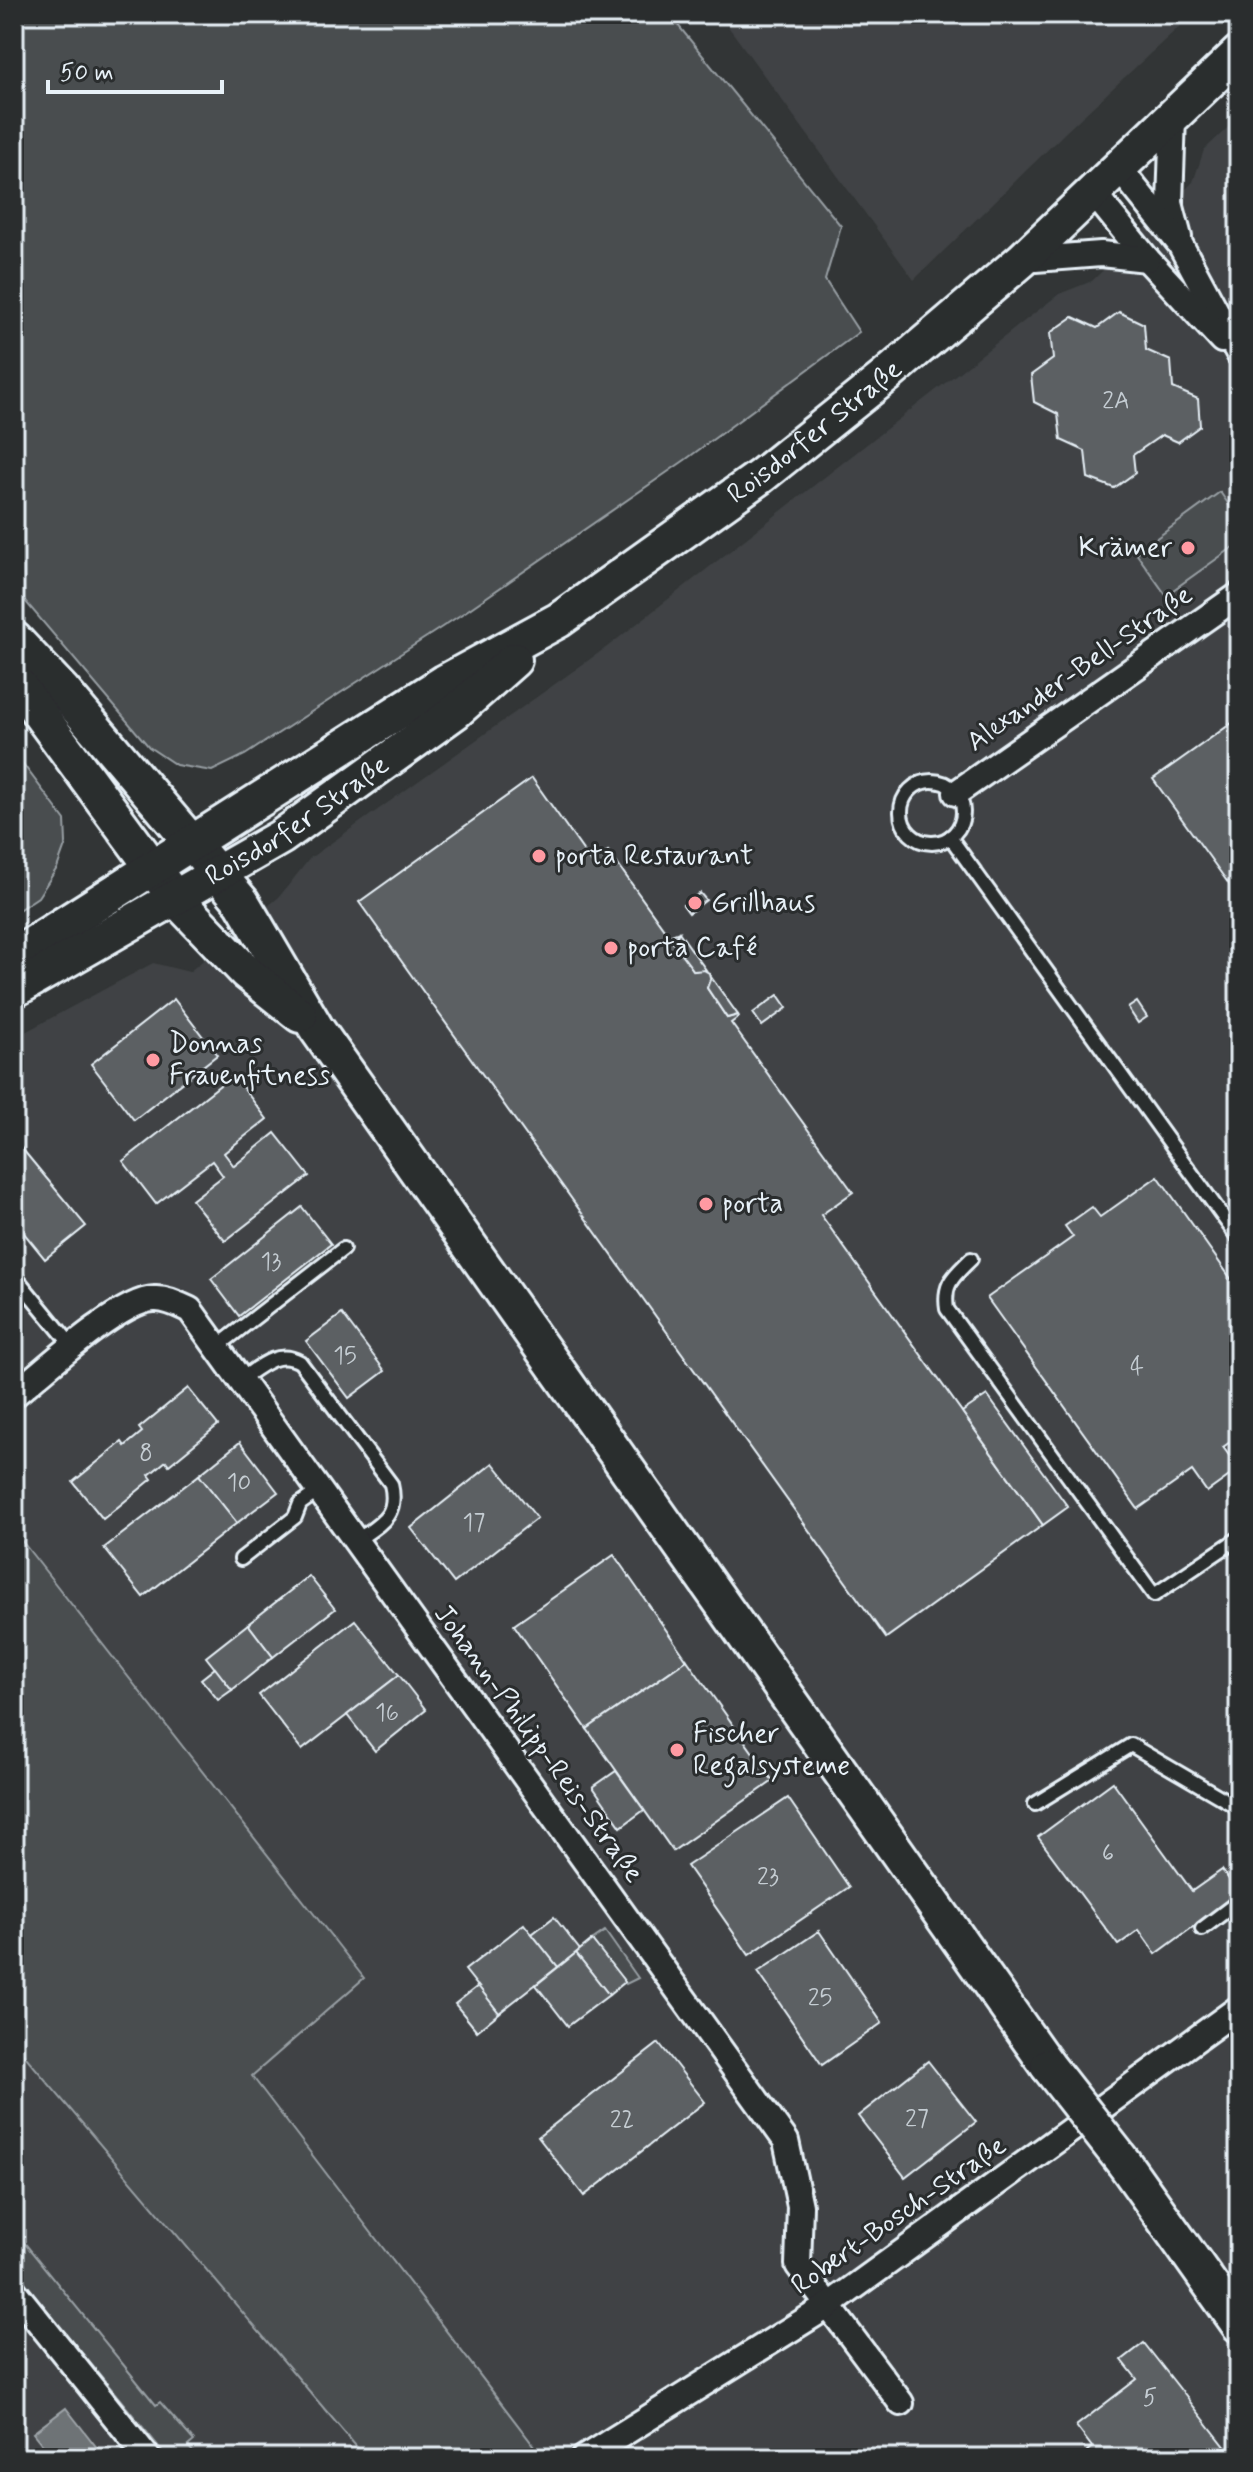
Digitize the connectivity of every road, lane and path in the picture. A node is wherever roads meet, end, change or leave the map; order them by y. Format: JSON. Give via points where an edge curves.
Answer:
{"nodes":[{"id":1,"x":1239,"y":53,"type":"edge"},
{"id":2,"x":1173,"y":117,"type":"junction"},
{"id":3,"x":1118,"y":167,"type":"junction"},
{"id":4,"x":1092,"y":191,"type":"junction"},
{"id":5,"x":1180,"y":244,"type":"junction"},
{"id":6,"x":1147,"y":259,"type":"junction"},
{"id":7,"x":1022,"y":260,"type":"junction"},
{"id":8,"x":1239,"y":356,"type":"edge"},
{"id":9,"x":1239,"y":595,"type":"edge"},
{"id":10,"x":559,"y":620,"type":"junction"},
{"id":11,"x":14,"y":639,"type":"edge"},
{"id":12,"x":14,"y":679,"type":"edge"},
{"id":13,"x":956,"y":793,"type":"junction"},
{"id":14,"x":950,"y":837,"type":"junction"},
{"id":15,"x":190,"y":844,"type":"junction"},
{"id":16,"x":151,"y":868,"type":"junction"},
{"id":17,"x":218,"y":873,"type":"junction"},
{"id":18,"x":175,"y":898,"type":"junction"},
{"id":19,"x":14,"y":956,"type":"edge"},
{"id":20,"x":14,"y":990,"type":"edge"},
{"id":21,"x":316,"y":1028,"type":"junction"},
{"id":22,"x":1239,"y":1239,"type":"edge"},
{"id":23,"x":343,"y":1249,"type":"dead end"},
{"id":24,"x":971,"y":1259,"type":"dead end"},
{"id":25,"x":14,"y":1275,"type":"edge"},
{"id":26,"x":73,"y":1347,"type":"junction"},
{"id":27,"x":217,"y":1347,"type":"junction"},
{"id":28,"x":240,"y":1380,"type":"junction"},
{"id":29,"x":14,"y":1395,"type":"edge"},
{"id":30,"x":320,"y":1490,"type":"junction"},
{"id":31,"x":1239,"y":1538,"type":"edge"},
{"id":32,"x":356,"y":1541,"type":"junction"},
{"id":33,"x":241,"y":1559,"type":"dead end"},
{"id":34,"x":1035,"y":1804,"type":"dead end"},
{"id":35,"x":1239,"y":1808,"type":"edge"},
{"id":36,"x":1239,"y":1901,"type":"edge"},
{"id":37,"x":1202,"y":1929,"type":"dead end"},
{"id":38,"x":1239,"y":2008,"type":"edge"},
{"id":39,"x":14,"y":2291,"type":"edge"},
{"id":40,"x":828,"y":2306,"type":"junction"},
{"id":41,"x":1239,"y":2325,"type":"edge"},
{"id":42,"x":901,"y":2403,"type":"dead end"},
{"id":43,"x":148,"y":2458,"type":"edge"},
{"id":44,"x":584,"y":2458,"type":"edge"}],
"edges":[{"from":1,"to":2,"type":"main road","name":"Roisdorfer Straße"},
{"from":2,"to":3,"type":"main road","name":"Roisdorfer Straße"},
{"from":2,"to":5,"type":"street","via":[[1170,203]]},
{"from":3,"to":4,"type":"main road","name":"Roisdorfer Straße"},
{"from":3,"to":5,"type":"street"},
{"from":4,"to":6,"type":"street"},
{"from":4,"to":7,"type":"main road","name":"Roisdorfer Straße"},
{"from":5,"to":8,"type":"street"},
{"from":6,"to":7,"type":"street","via":[[1101,254]]},
{"from":6,"to":8,"type":"street"},
{"from":7,"to":10,"type":"main road","name":"Roisdorfer Straße","via":[[761,476]]},
{"from":9,"to":13,"type":"street","name":"Alexander-Bell-Straße"},
{"from":10,"to":15,"type":"main road","name":"Roisdorfer Straße","via":[[445,682]]},
{"from":10,"to":17,"type":"main road","name":"Roisdorfer Straße","via":[[455,712],[281,837]]},
{"from":11,"to":15,"type":"main road"},
{"from":12,"to":16,"type":"main road"},
{"from":13,"to":14,"type":"lane","via":[[963,811]]},
{"from":13,"to":14,"type":"lane","via":[[944,783],[928,781],[914,787],[901,804],[908,834],[929,843]]},
{"from":14,"to":22,"type":"lane"},
{"from":15,"to":16,"type":"main road","name":"Roisdorfer Straße"},
{"from":15,"to":17,"type":"main road"},
{"from":16,"to":18,"type":"main road"},
{"from":16,"to":19,"type":"main road","name":"Roisdorfer Straße"},
{"from":17,"to":18,"type":"main road","name":"Roisdorfer Straße"},
{"from":17,"to":21,"type":"main road","via":[[242,902]]},
{"from":18,"to":20,"type":"main road","name":"Roisdorfer Straße"},
{"from":18,"to":21,"type":"main road","via":[[246,972]]},
{"from":21,"to":41,"type":"main road","bridge":true,"via":[[1048,2066]]},
{"from":23,"to":27,"type":"lane"},
{"from":24,"to":31,"type":"lane","via":[[945,1293],[947,1309],[1154,1595]]},
{"from":25,"to":26,"type":"lane"},
{"from":26,"to":27,"type":"street","name":"Johann-Philipp-Reis-Straße","via":[[123,1309],[155,1299],[190,1310]]},
{"from":26,"to":29,"type":"street","name":"Johann-Philipp-Reis-Straße"},
{"from":27,"to":28,"type":"street","name":"Johann-Philipp-Reis-Straße"},
{"from":28,"to":30,"type":"street","name":"Johann-Philipp-Reis-Straße"},
{"from":28,"to":32,"type":"lane","via":[[269,1360],[291,1357],[300,1362],[391,1484],[393,1507]]},
{"from":30,"to":32,"type":"street","name":"Johann-Philipp-Reis-Straße"},
{"from":30,"to":33,"type":"lane"},
{"from":32,"to":40,"type":"street","name":"Johann-Philipp-Reis-Straße","via":[[786,2141],[800,2206],[798,2265]]},
{"from":34,"to":35,"type":"lane","via":[[1131,1745]]},
{"from":36,"to":37,"type":"lane"},
{"from":38,"to":40,"type":"street","name":"Robert-Bosch-Straße"},
{"from":39,"to":43,"type":"street"},
{"from":40,"to":42,"type":"street","name":"Johann-Philipp-Reis-Straße"},
{"from":40,"to":44,"type":"street","name":"Robert-Bosch-Straße"}]}
